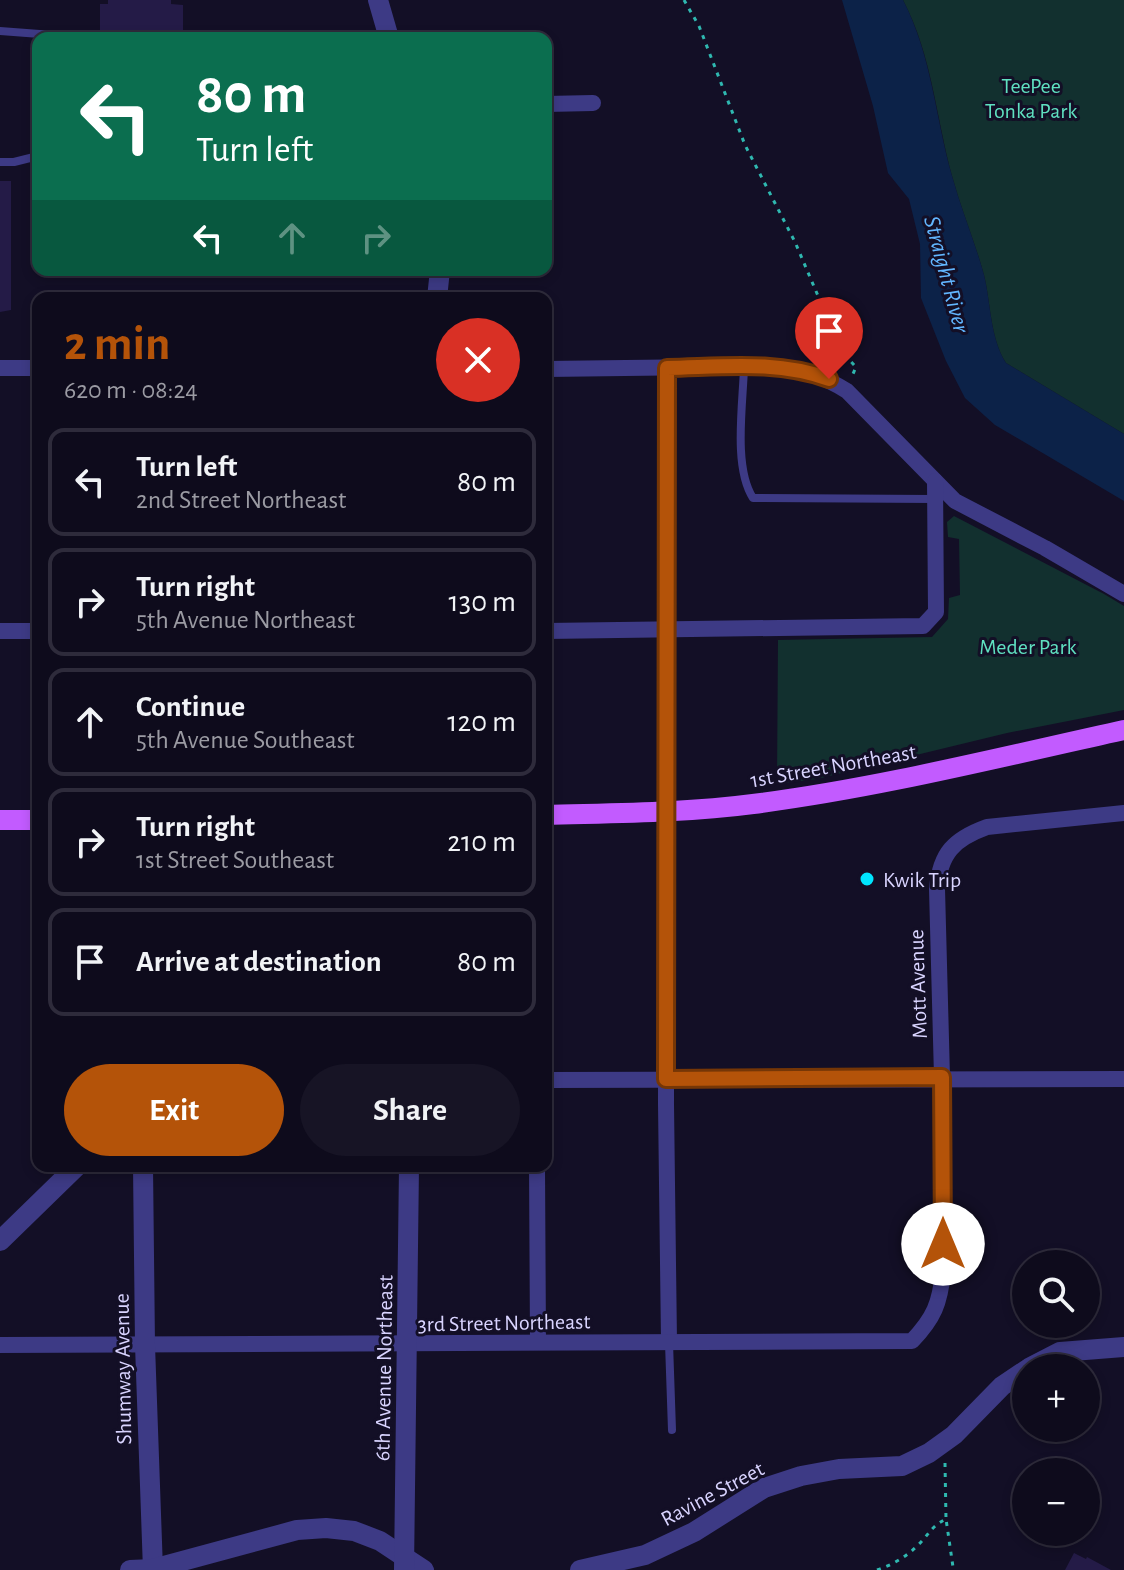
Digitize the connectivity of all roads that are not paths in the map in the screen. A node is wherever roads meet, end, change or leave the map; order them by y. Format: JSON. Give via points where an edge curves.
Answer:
{"nodes":[{"id":1,"x":378,"y":0,"type":"edge"},
{"id":2,"x":0,"y":31,"type":"edge"},
{"id":3,"x":387,"y":32,"type":"edge"},
{"id":4,"x":32,"y":33,"type":"edge"},
{"id":5,"x":593,"y":103,"type":"dead end"},
{"id":6,"x":552,"y":104,"type":"edge"},
{"id":7,"x":32,"y":158,"type":"edge"},
{"id":8,"x":0,"y":162,"type":"edge"},
{"id":9,"x":744,"y":366,"type":"junction"},
{"id":10,"x":0,"y":368,"type":"edge"},
{"id":11,"x":32,"y":368,"type":"edge"},
{"id":12,"x":667,"y":368,"type":"junction"},
{"id":13,"x":552,"y":369,"type":"edge"},
{"id":14,"x":935,"y":481,"type":"junction"},
{"id":15,"x":935,"y":499,"type":"junction"},
{"id":16,"x":1124,"y":594,"type":"edge"},
{"id":17,"x":668,"y":630,"type":"junction"},
{"id":18,"x":0,"y":631,"type":"edge"},
{"id":19,"x":32,"y":631,"type":"edge"},
{"id":20,"x":552,"y":631,"type":"edge"},
{"id":21,"x":1124,"y":730,"type":"edge"},
{"id":22,"x":666,"y":811,"type":"junction"},
{"id":23,"x":1124,"y":813,"type":"edge"},
{"id":24,"x":552,"y":815,"type":"edge"},
{"id":25,"x":0,"y":820,"type":"edge"},
{"id":26,"x":32,"y":820,"type":"edge"},
{"id":27,"x":942,"y":1077,"type":"junction"},
{"id":28,"x":666,"y":1079,"type":"junction"},
{"id":29,"x":1124,"y":1079,"type":"edge"},
{"id":30,"x":552,"y":1080,"type":"edge"},
{"id":31,"x":71,"y":1172,"type":"edge"},
{"id":32,"x":143,"y":1172,"type":"edge"},
{"id":33,"x":409,"y":1172,"type":"edge"},
{"id":34,"x":537,"y":1172,"type":"edge"},
{"id":35,"x":0,"y":1241,"type":"edge"},
{"id":36,"x":912,"y":1341,"type":"joint"},
{"id":37,"x":538,"y":1342,"type":"junction"},
{"id":38,"x":669,"y":1342,"type":"junction"},
{"id":39,"x":0,"y":1345,"type":"edge"},
{"id":40,"x":145,"y":1345,"type":"junction"},
{"id":41,"x":408,"y":1346,"type":"junction"},
{"id":42,"x":1124,"y":1347,"type":"edge"},
{"id":43,"x":1056,"y":1354,"type":"edge"},
{"id":44,"x":1012,"y":1379,"type":"edge"},
{"id":45,"x":672,"y":1430,"type":"dead end"},
{"id":46,"x":404,"y":1564,"type":"edge"},
{"id":47,"x":153,"y":1569,"type":"edge"},
{"id":48,"x":130,"y":1570,"type":"edge"},
{"id":49,"x":424,"y":1570,"type":"edge"},
{"id":50,"x":580,"y":1570,"type":"edge"}],
"edges":[{"from":1,"to":3,"type":"street"},
{"from":2,"to":4,"type":"lane"},
{"from":5,"to":6,"type":"street"},
{"from":7,"to":8,"type":"lane"},
{"from":9,"to":12,"type":"street"},
{"from":9,"to":14,"type":"street","via":[[802,369],[829,379]]},
{"from":9,"to":15,"type":"lane","via":[[742,466],[753,498]]},
{"from":10,"to":11,"type":"street"},
{"from":12,"to":13,"type":"street"},
{"from":12,"to":17,"type":"street"},
{"from":14,"to":15,"type":"street"},
{"from":14,"to":16,"type":"street","via":[[955,501]]},
{"from":15,"to":17,"type":"street","via":[[936,612],[917,628]]},
{"from":17,"to":20,"type":"street"},
{"from":17,"to":22,"type":"street"},
{"from":18,"to":19,"type":"street"},
{"from":21,"to":22,"type":"main road","name":"1st Street Northeast","via":[[816,795]]},
{"from":22,"to":24,"type":"main road","name":"1st Street Northeast"},
{"from":22,"to":28,"type":"street"},
{"from":23,"to":27,"type":"street","name":"Mott Avenue","via":[[987,827],[968,834],[944,859],[937,889]]},
{"from":25,"to":26,"type":"main road"},
{"from":27,"to":28,"type":"street"},
{"from":27,"to":29,"type":"street"},
{"from":27,"to":36,"type":"street","name":"Mott Avenue","via":[[940,1300]]},
{"from":28,"to":30,"type":"street"},
{"from":28,"to":38,"type":"street"},
{"from":31,"to":35,"type":"street"},
{"from":32,"to":40,"type":"street","name":"Shumway Avenue"},
{"from":33,"to":41,"type":"street","name":"6th Avenue Northeast"},
{"from":34,"to":37,"type":"street"},
{"from":36,"to":38,"type":"street","name":"3rd Street Northeast"},
{"from":37,"to":38,"type":"street","name":"3rd Street Northeast"},
{"from":37,"to":41,"type":"street","name":"3rd Street Northeast"},
{"from":38,"to":45,"type":"lane"},
{"from":39,"to":40,"type":"street","name":"3rd Street Northeast"},
{"from":40,"to":41,"type":"street","name":"3rd Street Northeast"},
{"from":40,"to":47,"type":"street","name":"Shumway Avenue"},
{"from":41,"to":46,"type":"street","name":"6th Avenue Northeast"},
{"from":42,"to":43,"type":"street","name":"Ravine Street"},
{"from":44,"to":50,"type":"street","name":"Ravine Street","via":[[954,1435],[902,1466],[839,1469],[764,1488],[645,1555]]},
{"from":46,"to":47,"type":"street","via":[[380,1541],[326,1528],[297,1530]]},
{"from":46,"to":49,"type":"street"},
{"from":47,"to":48,"type":"street"}]}
